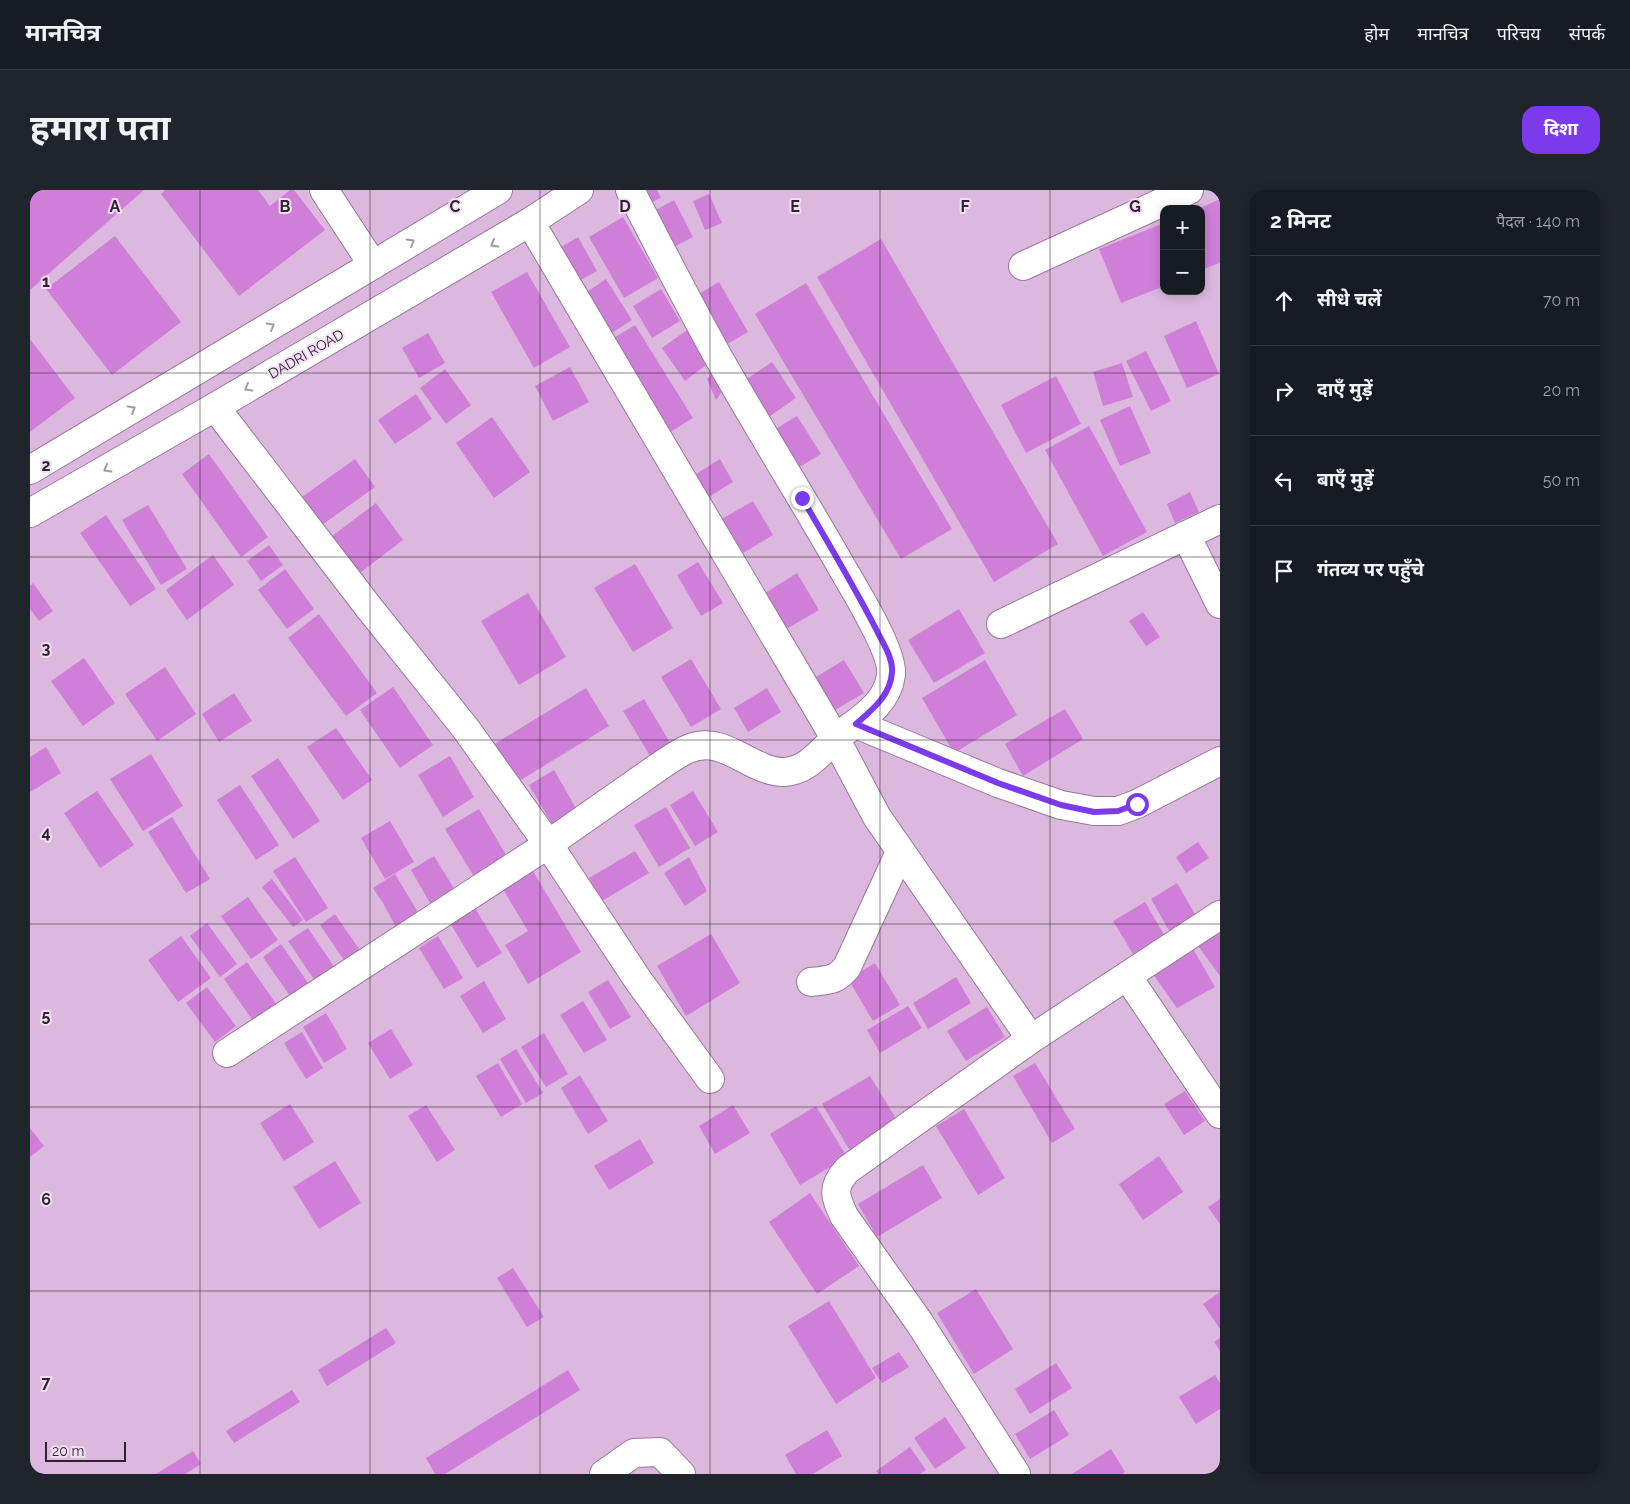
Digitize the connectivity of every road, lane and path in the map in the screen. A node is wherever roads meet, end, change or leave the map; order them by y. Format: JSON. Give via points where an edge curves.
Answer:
{"nodes":[{"id":1,"x":324,"y":190,"type":"edge"},
{"id":2,"x":498,"y":190,"type":"edge"},
{"id":3,"x":579,"y":190,"type":"edge"},
{"id":4,"x":630,"y":190,"type":"edge"},
{"id":5,"x":1189,"y":190,"type":"edge"},
{"id":6,"x":530,"y":222,"type":"junction"},
{"id":7,"x":373,"y":265,"type":"junction"},
{"id":8,"x":1023,"y":266,"type":"dead end"},
{"id":9,"x":215,"y":407,"type":"junction"},
{"id":10,"x":30,"y":470,"type":"edge"},
{"id":11,"x":30,"y":513,"type":"edge"},
{"id":12,"x":1220,"y":519,"type":"edge"},
{"id":13,"x":1186,"y":536,"type":"junction"},
{"id":14,"x":1220,"y":604,"type":"edge"},
{"id":15,"x":1001,"y":624,"type":"dead end"},
{"id":16,"x":846,"y":731,"type":"junction"},
{"id":17,"x":1220,"y":761,"type":"edge"},
{"id":18,"x":548,"y":844,"type":"junction"},
{"id":19,"x":900,"y":852,"type":"junction"},
{"id":20,"x":1220,"y":916,"type":"edge"},
{"id":21,"x":1127,"y":976,"type":"junction"},
{"id":22,"x":811,"y":982,"type":"dead end"},
{"id":23,"x":1031,"y":1039,"type":"junction"},
{"id":24,"x":227,"y":1053,"type":"dead end"},
{"id":25,"x":710,"y":1079,"type":"dead end"},
{"id":26,"x":1220,"y":1114,"type":"edge"},
{"id":27,"x":604,"y":1474,"type":"edge"},
{"id":28,"x":681,"y":1474,"type":"edge"},
{"id":29,"x":1016,"y":1474,"type":"edge"}],
"edges":[{"from":1,"to":7,"type":"street"},
{"from":7,"to":2,"type":"street","one_way":true},
{"from":3,"to":6,"type":"street","name":"DADRI ROAD"},
{"from":4,"to":16,"type":"street","via":[[715,351],[807,506],[888,653],[892,671],[888,690],[872,710]]},
{"from":5,"to":8,"type":"street"},
{"from":6,"to":9,"type":"street","name":"DADRI ROAD","one_way":true},
{"from":6,"to":16,"type":"street"},
{"from":10,"to":7,"type":"street","one_way":true},
{"from":9,"to":11,"type":"street","name":"DADRI ROAD","one_way":true},
{"from":9,"to":18,"type":"street","via":[[466,729]]},
{"from":12,"to":13,"type":"street"},
{"from":13,"to":14,"type":"street"},
{"from":13,"to":15,"type":"street"},
{"from":16,"to":17,"type":"street","via":[[1061,805],[1094,812],[1118,811],[1137,804]]},
{"from":16,"to":18,"type":"street","via":[[816,758],[788,772],[752,762],[725,748],[707,744],[689,748]]},
{"from":16,"to":19,"type":"street","via":[[877,817]]},
{"from":18,"to":24,"type":"street"},
{"from":18,"to":25,"type":"street","via":[[638,980]]},
{"from":19,"to":22,"type":"street","via":[[846,967],[839,976]]},
{"from":19,"to":23,"type":"street"},
{"from":20,"to":21,"type":"street"},
{"from":21,"to":23,"type":"street"},
{"from":21,"to":26,"type":"street"},
{"from":23,"to":29,"type":"street","via":[[847,1170],[836,1187],[844,1216],[919,1322]]},
{"from":27,"to":28,"type":"street","via":[[634,1453],[660,1452]]}]}
